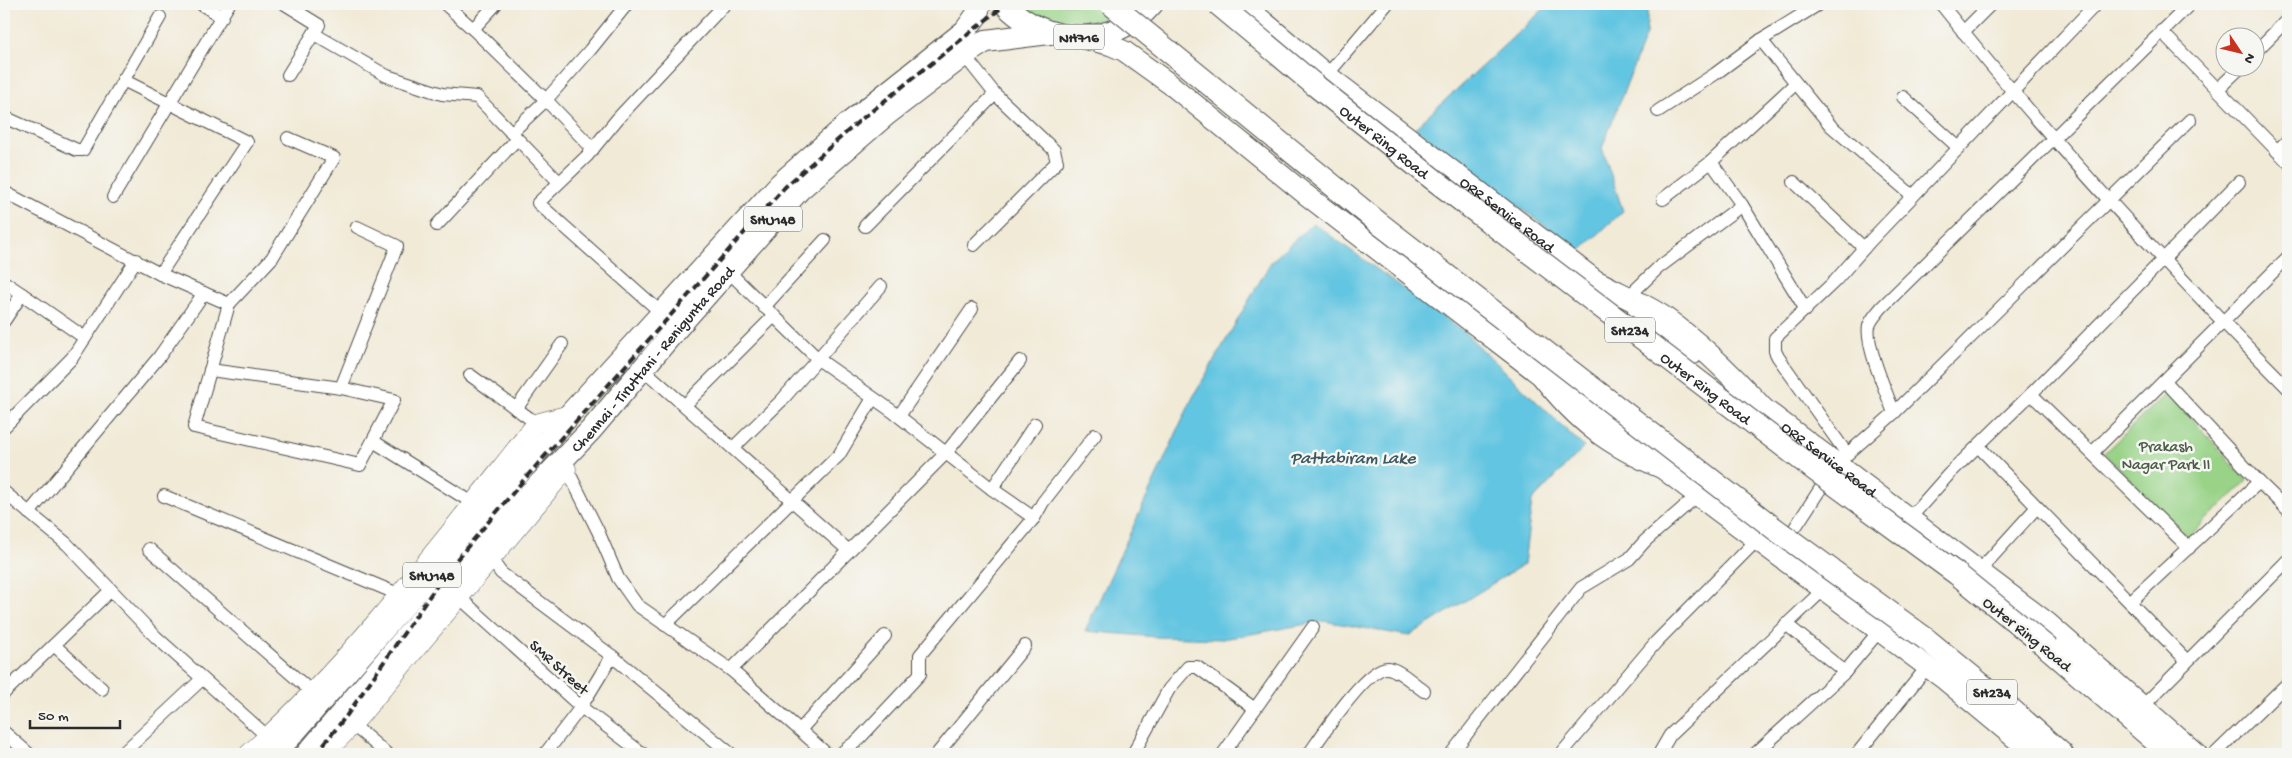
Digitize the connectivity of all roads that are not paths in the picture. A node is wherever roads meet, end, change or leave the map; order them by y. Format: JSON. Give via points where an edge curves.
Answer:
{"nodes":[{"id":1,"x":201,"y":4,"type":"edge"},
{"id":2,"x":229,"y":4,"type":"edge"},
{"id":3,"x":285,"y":4,"type":"edge"},
{"id":4,"x":445,"y":4,"type":"edge"},
{"id":5,"x":496,"y":4,"type":"edge"},
{"id":6,"x":627,"y":4,"type":"edge"},
{"id":7,"x":725,"y":4,"type":"edge"},
{"id":8,"x":980,"y":4,"type":"edge"},
{"id":9,"x":1005,"y":4,"type":"edge"},
{"id":10,"x":1111,"y":4,"type":"edge"},
{"id":11,"x":1152,"y":4,"type":"edge"},
{"id":12,"x":1218,"y":4,"type":"edge"},
{"id":13,"x":1243,"y":4,"type":"edge"},
{"id":14,"x":1256,"y":4,"type":"edge"},
{"id":15,"x":1388,"y":4,"type":"edge"},
{"id":16,"x":1819,"y":4,"type":"edge"},
{"id":17,"x":1941,"y":4,"type":"edge"},
{"id":18,"x":1991,"y":4,"type":"edge"},
{"id":19,"x":2096,"y":4,"type":"edge"},
{"id":20,"x":2190,"y":4,"type":"edge"},
{"id":21,"x":222,"y":16,"type":"junction"},
{"id":22,"x":160,"y":17,"type":"dead end"},
{"id":23,"x":2288,"y":19,"type":"edge"},
{"id":24,"x":473,"y":29,"type":"junction"},
{"id":25,"x":1963,"y":32,"type":"junction"},
{"id":26,"x":2162,"y":32,"type":"junction"},
{"id":27,"x":1048,"y":33,"type":"junction"},
{"id":28,"x":314,"y":34,"type":"junction"},
{"id":29,"x":1079,"y":37,"type":"junction"},
{"id":30,"x":1761,"y":40,"type":"junction"},
{"id":31,"x":2264,"y":43,"type":"edge"},
{"id":32,"x":1296,"y":48,"type":"junction"},
{"id":33,"x":964,"y":55,"type":"junction"},
{"id":34,"x":1327,"y":75,"type":"junction"},
{"id":35,"x":288,"y":76,"type":"dead end"},
{"id":36,"x":2230,"y":78,"type":"edge"},
{"id":37,"x":123,"y":80,"type":"junction"},
{"id":38,"x":1795,"y":84,"type":"junction"},
{"id":39,"x":2218,"y":89,"type":"junction"},
{"id":40,"x":2013,"y":91,"type":"junction"},
{"id":41,"x":995,"y":94,"type":"junction"},
{"id":42,"x":1903,"y":96,"type":"dead end"},
{"id":43,"x":546,"y":100,"type":"junction"},
{"id":44,"x":170,"y":102,"type":"junction"},
{"id":45,"x":1658,"y":111,"type":"dead end"},
{"id":46,"x":4,"y":117,"type":"edge"},
{"id":47,"x":2190,"y":120,"type":"dead end"},
{"id":48,"x":514,"y":136,"type":"junction"},
{"id":49,"x":288,"y":138,"type":"dead end"},
{"id":50,"x":2054,"y":138,"type":"junction"},
{"id":51,"x":2288,"y":140,"type":"edge"},
{"id":52,"x":1959,"y":148,"type":"junction"},
{"id":53,"x":593,"y":149,"type":"junction"},
{"id":54,"x":2278,"y":151,"type":"junction"},
{"id":55,"x":1711,"y":162,"type":"junction"},
{"id":56,"x":2288,"y":162,"type":"edge"},
{"id":57,"x":559,"y":182,"type":"junction"},
{"id":58,"x":1794,"y":182,"type":"dead end"},
{"id":59,"x":2238,"y":182,"type":"dead end"},
{"id":60,"x":4,"y":192,"type":"edge"},
{"id":61,"x":1913,"y":196,"type":"junction"},
{"id":62,"x":113,"y":197,"type":"dead end"},
{"id":63,"x":1663,"y":199,"type":"dead end"},
{"id":64,"x":2109,"y":199,"type":"junction"},
{"id":65,"x":1742,"y":205,"type":"junction"},
{"id":66,"x":437,"y":225,"type":"dead end"},
{"id":67,"x":865,"y":226,"type":"dead end"},
{"id":68,"x":357,"y":227,"type":"dead end"},
{"id":69,"x":825,"y":240,"type":"dead end"},
{"id":70,"x":974,"y":246,"type":"dead end"},
{"id":71,"x":1864,"y":248,"type":"junction"},
{"id":72,"x":2288,"y":257,"type":"edge"},
{"id":73,"x":136,"y":260,"type":"junction"},
{"id":74,"x":2163,"y":260,"type":"junction"},
{"id":75,"x":728,"y":271,"type":"junction"},
{"id":76,"x":160,"y":274,"type":"junction"},
{"id":77,"x":4,"y":282,"type":"edge"},
{"id":78,"x":1599,"y":283,"type":"junction"},
{"id":79,"x":881,"y":286,"type":"dead end"},
{"id":80,"x":204,"y":293,"type":"junction"},
{"id":81,"x":22,"y":294,"type":"junction"},
{"id":82,"x":1628,"y":297,"type":"junction"},
{"id":83,"x":229,"y":304,"type":"junction"},
{"id":84,"x":764,"y":307,"type":"junction"},
{"id":85,"x":972,"y":309,"type":"dead end"},
{"id":86,"x":1806,"y":310,"type":"junction"},
{"id":87,"x":774,"y":316,"type":"junction"},
{"id":88,"x":670,"y":320,"type":"junction"},
{"id":89,"x":4,"y":321,"type":"edge"},
{"id":90,"x":2224,"y":323,"type":"junction"},
{"id":91,"x":85,"y":338,"type":"junction"},
{"id":92,"x":562,"y":344,"type":"dead end"},
{"id":93,"x":818,"y":359,"type":"junction"},
{"id":94,"x":1020,"y":361,"type":"dead end"},
{"id":95,"x":643,"y":369,"type":"junction"},
{"id":96,"x":210,"y":370,"type":"junction"},
{"id":97,"x":1541,"y":374,"type":"joint"},
{"id":98,"x":470,"y":375,"type":"dead end"},
{"id":99,"x":2165,"y":381,"type":"junction"},
{"id":100,"x":341,"y":388,"type":"junction"},
{"id":101,"x":2288,"y":388,"type":"edge"},
{"id":102,"x":2031,"y":394,"type":"junction"},
{"id":103,"x":873,"y":398,"type":"junction"},
{"id":104,"x":685,"y":405,"type":"junction"},
{"id":105,"x":1762,"y":408,"type":"junction"},
{"id":106,"x":516,"y":409,"type":"junction"},
{"id":107,"x":1894,"y":413,"type":"junction"},
{"id":108,"x":570,"y":414,"type":"junction"},
{"id":109,"x":899,"y":416,"type":"junction"},
{"id":110,"x":536,"y":424,"type":"junction"},
{"id":111,"x":1035,"y":424,"type":"dead end"},
{"id":112,"x":4,"y":427,"type":"edge"},
{"id":113,"x":591,"y":430,"type":"junction"},
{"id":114,"x":1094,"y":435,"type":"dead end"},
{"id":115,"x":373,"y":440,"type":"junction"},
{"id":116,"x":1978,"y":446,"type":"junction"},
{"id":117,"x":734,"y":448,"type":"junction"},
{"id":118,"x":946,"y":452,"type":"junction"},
{"id":119,"x":2092,"y":453,"type":"junction"},
{"id":120,"x":1842,"y":459,"type":"junction"},
{"id":121,"x":1664,"y":468,"type":"joint"},
{"id":122,"x":567,"y":470,"type":"junction"},
{"id":123,"x":2259,"y":482,"type":"junction"},
{"id":124,"x":992,"y":489,"type":"junction"},
{"id":125,"x":4,"y":492,"type":"edge"},
{"id":126,"x":1698,"y":495,"type":"junction"},
{"id":127,"x":164,"y":496,"type":"dead end"},
{"id":128,"x":793,"y":502,"type":"junction"},
{"id":129,"x":473,"y":503,"type":"junction"},
{"id":130,"x":2037,"y":508,"type":"junction"},
{"id":131,"x":2288,"y":510,"type":"edge"},
{"id":132,"x":29,"y":513,"type":"junction"},
{"id":133,"x":1034,"y":518,"type":"junction"},
{"id":134,"x":1910,"y":518,"type":"junction"},
{"id":135,"x":1757,"y":540,"type":"junction"},
{"id":136,"x":2189,"y":548,"type":"junction"},
{"id":137,"x":149,"y":549,"type":"dead end"},
{"id":138,"x":849,"y":551,"type":"junction"},
{"id":139,"x":1777,"y":554,"type":"junction"},
{"id":140,"x":491,"y":559,"type":"junction"},
{"id":141,"x":2288,"y":560,"type":"edge"},
{"id":142,"x":1980,"y":570,"type":"junction"},
{"id":143,"x":1824,"y":589,"type":"junction"},
{"id":144,"x":111,"y":590,"type":"junction"},
{"id":145,"x":398,"y":594,"type":"junction"},
{"id":146,"x":459,"y":597,"type":"junction"},
{"id":147,"x":2130,"y":602,"type":"junction"},
{"id":148,"x":1786,"y":624,"type":"junction"},
{"id":149,"x":665,"y":626,"type":"junction"},
{"id":150,"x":1313,"y":627,"type":"dead end"},
{"id":151,"x":1880,"y":630,"type":"junction"},
{"id":152,"x":885,"y":636,"type":"dead end"},
{"id":153,"x":54,"y":645,"type":"junction"},
{"id":154,"x":1025,"y":646,"type":"dead end"},
{"id":155,"x":612,"y":656,"type":"junction"},
{"id":156,"x":2186,"y":661,"type":"junction"},
{"id":157,"x":1928,"y":666,"type":"junction"},
{"id":158,"x":731,"y":670,"type":"junction"},
{"id":159,"x":1846,"y":672,"type":"junction"},
{"id":160,"x":202,"y":679,"type":"junction"},
{"id":161,"x":2288,"y":683,"type":"edge"},
{"id":162,"x":102,"y":689,"type":"dead end"},
{"id":163,"x":1424,"y":691,"type":"dead end"},
{"id":164,"x":4,"y":693,"type":"edge"},
{"id":165,"x":320,"y":694,"type":"junction"},
{"id":166,"x":2142,"y":707,"type":"junction"},
{"id":167,"x":581,"y":708,"type":"junction"},
{"id":168,"x":1255,"y":709,"type":"junction"},
{"id":169,"x":346,"y":719,"type":"junction"},
{"id":170,"x":800,"y":730,"type":"junction"},
{"id":171,"x":4,"y":732,"type":"edge"},
{"id":172,"x":270,"y":745,"type":"edge"},
{"id":173,"x":2024,"y":751,"type":"edge"},
{"id":174,"x":28,"y":754,"type":"edge"},
{"id":175,"x":122,"y":754,"type":"edge"},
{"id":176,"x":248,"y":754,"type":"edge"},
{"id":177,"x":307,"y":754,"type":"edge"},
{"id":178,"x":325,"y":754,"type":"edge"},
{"id":179,"x":387,"y":754,"type":"edge"},
{"id":180,"x":543,"y":754,"type":"edge"},
{"id":181,"x":643,"y":754,"type":"edge"},
{"id":182,"x":731,"y":754,"type":"edge"},
{"id":183,"x":827,"y":754,"type":"edge"},
{"id":184,"x":840,"y":754,"type":"edge"},
{"id":185,"x":937,"y":754,"type":"edge"},
{"id":186,"x":1133,"y":754,"type":"edge"},
{"id":187,"x":1223,"y":754,"type":"edge"},
{"id":188,"x":1309,"y":754,"type":"edge"},
{"id":189,"x":1451,"y":754,"type":"edge"},
{"id":190,"x":1561,"y":754,"type":"edge"},
{"id":191,"x":1659,"y":754,"type":"edge"},
{"id":192,"x":1755,"y":754,"type":"edge"},
{"id":193,"x":1858,"y":754,"type":"edge"},
{"id":194,"x":2062,"y":754,"type":"edge"},
{"id":195,"x":2172,"y":754,"type":"edge"},
{"id":196,"x":2198,"y":754,"type":"edge"},
{"id":197,"x":2216,"y":754,"type":"edge"}],
"edges":[{"from":1,"to":21,"type":"street"},
{"from":2,"to":21,"type":"street"},
{"from":3,"to":28,"type":"street","via":[[319,26]]},
{"from":4,"to":24,"type":"street"},
{"from":5,"to":24,"type":"street"},
{"from":6,"to":43,"type":"street"},
{"from":7,"to":53,"type":"street"},
{"from":8,"to":88,"type":"highway","name":"Chennai - Tiruttani - Renigunta Road","number":"SHU148","via":[[965,31],[848,124],[780,184]]},
{"from":9,"to":27,"type":"highway","name":"Chennai - Tiruttani - Renigunta Road","number":"NH716","via":[[1030,25]]},
{"from":10,"to":194,"type":"highway","number":"SH234","bridge":true,"via":[[1387,230],[1775,528],[1926,639]]},
{"from":11,"to":29,"type":"highway","name":"Chennai - Tiruttani - Renigunta Road","number":"NH716","via":[[1123,26]]},
{"from":12,"to":195,"type":"highway","name":"Outer Ring Road","number":"SH234","bridge":true,"via":[[1448,191],[1957,574]]},
{"from":13,"to":32,"type":"main road","name":"ORR Service Road"},
{"from":14,"to":32,"type":"main road","via":[[1281,27]]},
{"from":15,"to":34,"type":"street"},
{"from":16,"to":30,"type":"street"},
{"from":17,"to":25,"type":"street"},
{"from":18,"to":25,"type":"street"},
{"from":19,"to":40,"type":"street"},
{"from":20,"to":26,"type":"street"},
{"from":21,"to":44,"type":"street"},
{"from":22,"to":37,"type":"street"},
{"from":23,"to":31,"type":"street"},
{"from":24,"to":43,"type":"street"},
{"from":25,"to":40,"type":"street"},
{"from":26,"to":39,"type":"street"},
{"from":26,"to":50,"type":"street"},
{"from":27,"to":29,"type":"highway","name":"Chennai - Tiruttani - Renigunta Road","number":"NH716"},
{"from":27,"to":33,"type":"highway","name":"Chennai - Tiruttani - Renigunta Road","number":"SHU148","via":[[986,41]]},
{"from":28,"to":35,"type":"street"},
{"from":28,"to":48,"type":"street","via":[[387,76],[442,94],[477,97]]},
{"from":29,"to":97,"type":"main road","via":[[1124,51],[1170,84],[1292,183]]},
{"from":30,"to":38,"type":"street"},
{"from":30,"to":45,"type":"street"},
{"from":32,"to":34,"type":"main road","name":"ORR Service Road"},
{"from":33,"to":41,"type":"street"},
{"from":33,"to":75,"type":"highway","name":"Chennai - Tiruttani - Renigunta Road","number":"SHU148","via":[[887,114],[799,190]]},
{"from":34,"to":78,"type":"main road","name":"ORR Service Road"},
{"from":36,"to":39,"type":"street"},
{"from":37,"to":44,"type":"street"},
{"from":37,"to":46,"type":"street","via":[[83,150]]},
{"from":38,"to":55,"type":"street"},
{"from":38,"to":61,"type":"street","via":[[1831,126]]},
{"from":39,"to":54,"type":"street"},
{"from":40,"to":50,"type":"street"},
{"from":40,"to":52,"type":"street"},
{"from":41,"to":67,"type":"street"},
{"from":41,"to":70,"type":"street","via":[[1054,150],[1057,162]]},
{"from":42,"to":52,"type":"street"},
{"from":43,"to":48,"type":"street"},
{"from":43,"to":53,"type":"street"},
{"from":44,"to":62,"type":"street"},
{"from":44,"to":76,"type":"street","via":[[247,142]]},
{"from":47,"to":64,"type":"street"},
{"from":48,"to":57,"type":"street"},
{"from":48,"to":66,"type":"street"},
{"from":49,"to":83,"type":"street","via":[[334,158],[272,258]]},
{"from":50,"to":64,"type":"street"},
{"from":50,"to":107,"type":"street","via":[[1872,320],[1869,328],[1873,355]]},
{"from":51,"to":54,"type":"street"},
{"from":52,"to":61,"type":"street"},
{"from":53,"to":57,"type":"street"},
{"from":54,"to":56,"type":"street"},
{"from":55,"to":63,"type":"street"},
{"from":55,"to":65,"type":"street"},
{"from":57,"to":88,"type":"street","via":[[538,203]]},
{"from":58,"to":71,"type":"street"},
{"from":59,"to":74,"type":"street"},
{"from":60,"to":73,"type":"street"},
{"from":61,"to":71,"type":"street"},
{"from":64,"to":74,"type":"street"},
{"from":64,"to":107,"type":"street"},
{"from":65,"to":82,"type":"street","via":[[1658,268]]},
{"from":65,"to":86,"type":"street"},
{"from":68,"to":100,"type":"street","via":[[397,246]]},
{"from":69,"to":84,"type":"street"},
{"from":71,"to":86,"type":"street"},
{"from":72,"to":90,"type":"street"},
{"from":73,"to":76,"type":"street"},
{"from":73,"to":91,"type":"street"},
{"from":74,"to":90,"type":"street"},
{"from":74,"to":102,"type":"street"},
{"from":75,"to":84,"type":"street"},
{"from":75,"to":88,"type":"highway","name":"Chennai - Tiruttani - Renigunta Road","number":"SHU148"},
{"from":76,"to":80,"type":"street"},
{"from":77,"to":81,"type":"street"},
{"from":78,"to":82,"type":"highway"},
{"from":78,"to":105,"type":"main road","name":"ORR Service Road"},
{"from":79,"to":93,"type":"street"},
{"from":80,"to":83,"type":"street"},
{"from":80,"to":132,"type":"street","via":[[158,357]]},
{"from":81,"to":89,"type":"street"},
{"from":81,"to":91,"type":"street"},
{"from":82,"to":105,"type":"highway","via":[[1682,332],[1724,368]]},
{"from":83,"to":96,"type":"street"},
{"from":84,"to":87,"type":"street"},
{"from":85,"to":109,"type":"street"},
{"from":86,"to":120,"type":"street","via":[[1777,334],[1775,350]]},
{"from":87,"to":93,"type":"street"},
{"from":87,"to":104,"type":"street"},
{"from":88,"to":95,"type":"highway","name":"Chennai - Tiruttani - Renigunta Road","number":"SHU148"},
{"from":88,"to":108,"type":"highway","name":"Chennai - Tiruttani - Renigunta Road","number":"SHU148"},
{"from":90,"to":99,"type":"street"},
{"from":90,"to":101,"type":"street"},
{"from":91,"to":112,"type":"street","via":[[72,358]]},
{"from":92,"to":106,"type":"street"},
{"from":93,"to":103,"type":"street"},
{"from":93,"to":117,"type":"street"},
{"from":94,"to":118,"type":"street"},
{"from":95,"to":104,"type":"street"},
{"from":95,"to":113,"type":"highway","name":"Chennai - Tiruttani - Renigunta Road","number":"SHU148"},
{"from":96,"to":100,"type":"street"},
{"from":96,"to":115,"type":"street","via":[[194,427],[360,465]]},
{"from":97,"to":121,"type":"highway","via":[[1564,403],[1597,433],[1634,456]]},
{"from":98,"to":106,"type":"street"},
{"from":99,"to":119,"type":"street"},
{"from":99,"to":123,"type":"street"},
{"from":100,"to":115,"type":"street","via":[[394,400]]},
{"from":102,"to":116,"type":"street"},
{"from":102,"to":119,"type":"street"},
{"from":103,"to":109,"type":"street"},
{"from":103,"to":128,"type":"street","via":[[839,455]]},
{"from":104,"to":117,"type":"street"},
{"from":105,"to":120,"type":"main road","name":"ORR Service Road"},
{"from":106,"to":110,"type":"street"},
{"from":107,"to":120,"type":"street"},
{"from":108,"to":110,"type":"street"},
{"from":108,"to":165,"type":"highway","name":"Chennai - Tiruttani - Renigunta Road","number":"SHU148"},
{"from":109,"to":118,"type":"street"},
{"from":110,"to":129,"type":"street"},
{"from":111,"to":124,"type":"street"},
{"from":113,"to":122,"type":"street"},
{"from":113,"to":169,"type":"highway","name":"Chennai - Tiruttani - Renigunta Road","number":"SHU148","via":[[506,520]]},
{"from":114,"to":133,"type":"street"},
{"from":115,"to":129,"type":"street"},
{"from":116,"to":130,"type":"street"},
{"from":116,"to":134,"type":"street"},
{"from":117,"to":128,"type":"street"},
{"from":118,"to":124,"type":"street"},
{"from":118,"to":138,"type":"street"},
{"from":119,"to":136,"type":"street"},
{"from":120,"to":134,"type":"main road","name":"ORR Service Road"},
{"from":120,"to":139,"type":"street"},
{"from":121,"to":126,"type":"main road"},
{"from":122,"to":140,"type":"street"},
{"from":122,"to":149,"type":"street","via":[[618,578],[637,605]]},
{"from":123,"to":131,"type":"street"},
{"from":123,"to":136,"type":"street"},
{"from":124,"to":133,"type":"street"},
{"from":125,"to":132,"type":"street"},
{"from":126,"to":135,"type":"main road"},
{"from":126,"to":189,"type":"street","via":[[1629,559],[1580,588]]},
{"from":127,"to":145,"type":"street"},
{"from":128,"to":138,"type":"street"},
{"from":128,"to":149,"type":"street"},
{"from":129,"to":145,"type":"street"},
{"from":130,"to":142,"type":"street"},
{"from":130,"to":147,"type":"street"},
{"from":132,"to":144,"type":"street","via":[[67,544]]},
{"from":133,"to":184,"type":"street","via":[[920,656],[920,674],[858,740]]},
{"from":134,"to":142,"type":"main road","name":"ORR Service Road"},
{"from":135,"to":139,"type":"main road"},
{"from":135,"to":190,"type":"street","via":[[1656,642]]},
{"from":136,"to":147,"type":"street"},
{"from":137,"to":165,"type":"street"},
{"from":138,"to":158,"type":"street"},
{"from":139,"to":143,"type":"main road"},
{"from":140,"to":146,"type":"street"},
{"from":140,"to":155,"type":"street","via":[[501,573]]},
{"from":141,"to":156,"type":"street"},
{"from":142,"to":166,"type":"main road","name":"ORR Service Road","via":[[2048,623]]},
{"from":143,"to":148,"type":"street"},
{"from":143,"to":151,"type":"main road"},
{"from":144,"to":153,"type":"street"},
{"from":144,"to":160,"type":"street"},
{"from":145,"to":165,"type":"street"},
{"from":146,"to":167,"type":"street","name":"SMR Street"},
{"from":146,"to":169,"type":"street"},
{"from":147,"to":156,"type":"street"},
{"from":148,"to":159,"type":"street"},
{"from":148,"to":191,"type":"street","via":[[1670,735]]},
{"from":149,"to":158,"type":"street"},
{"from":150,"to":168,"type":"street"},
{"from":151,"to":157,"type":"main road"},
{"from":151,"to":159,"type":"street"},
{"from":152,"to":170,"type":"street"},
{"from":153,"to":162,"type":"street"},
{"from":153,"to":164,"type":"street"},
{"from":154,"to":185,"type":"street"},
{"from":155,"to":167,"type":"street"},
{"from":155,"to":182,"type":"street"},
{"from":156,"to":166,"type":"street"},
{"from":157,"to":173,"type":"main road"},
{"from":157,"to":193,"type":"street"},
{"from":158,"to":170,"type":"street"},
{"from":159,"to":192,"type":"street"},
{"from":160,"to":172,"type":"street"},
{"from":160,"to":175,"type":"street"},
{"from":161,"to":197,"type":"street"},
{"from":163,"to":188,"type":"street","via":[[1388,668],[1378,671],[1349,699]]},
{"from":165,"to":172,"type":"highway","name":"Chennai - Tiruttani - Renigunta Road","number":"SHU148","via":[[290,737]]},
{"from":166,"to":195,"type":"highway"},
{"from":166,"to":196,"type":"main road","name":"ORR Service Road"},
{"from":167,"to":180,"type":"street"},
{"from":167,"to":181,"type":"street","name":"SMR Street"},
{"from":168,"to":186,"type":"street","via":[[1197,667],[1188,667],[1169,689]]},
{"from":168,"to":187,"type":"street"},
{"from":169,"to":177,"type":"highway","name":"Chennai - Tiruttani - Renigunta Road","number":"SHU148"},
{"from":169,"to":178,"type":"street"},
{"from":169,"to":179,"type":"street"},
{"from":170,"to":183,"type":"street"},
{"from":171,"to":174,"type":"street"},
{"from":172,"to":176,"type":"street"}]}
